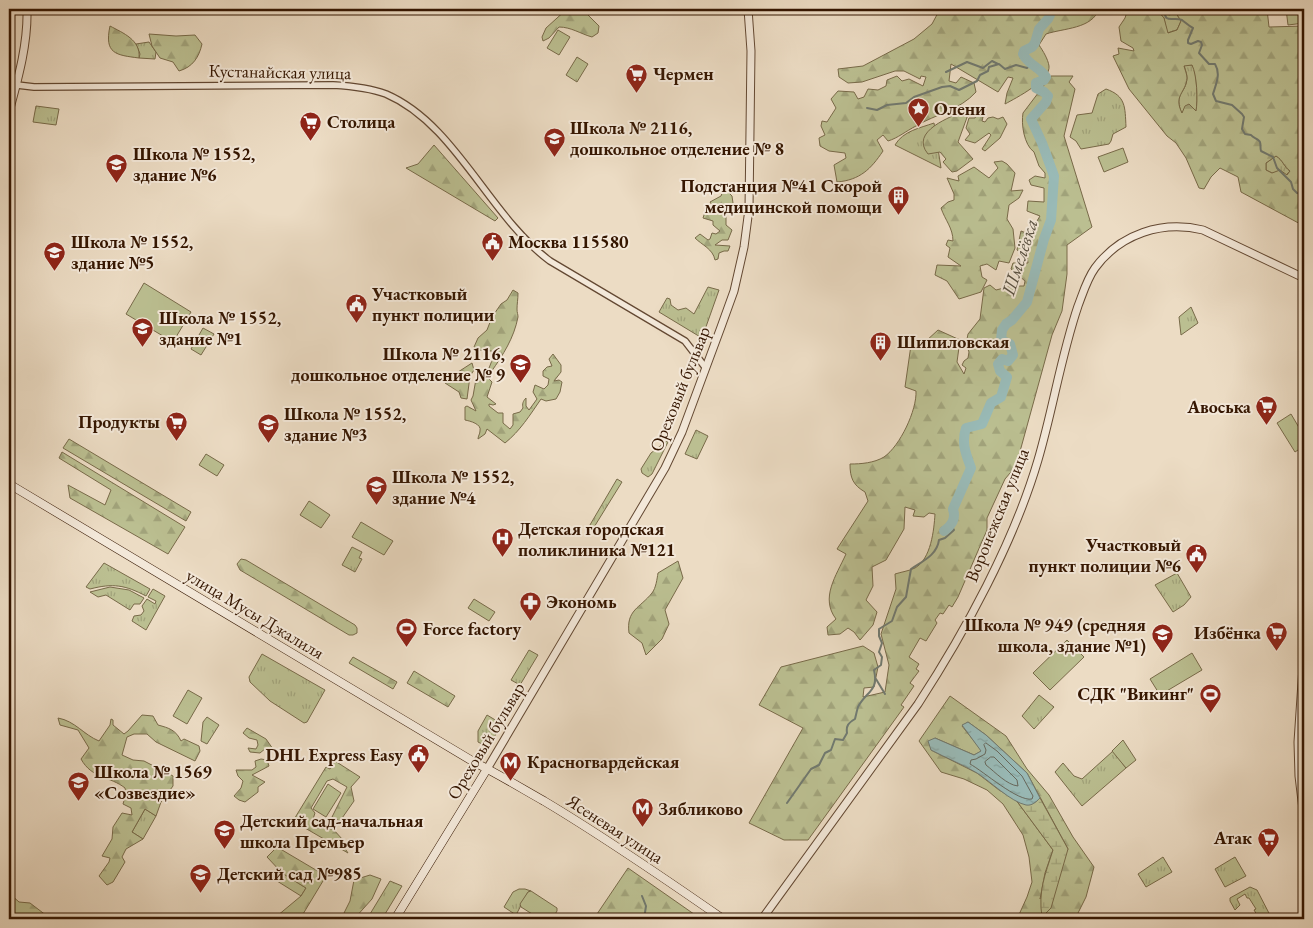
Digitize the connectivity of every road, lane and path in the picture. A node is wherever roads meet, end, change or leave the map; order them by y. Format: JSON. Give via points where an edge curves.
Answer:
{"nodes":[{"id":1,"x":27,"y":9,"type":"edge"},
{"id":2,"x":748,"y":9,"type":"edge"},
{"id":3,"x":17,"y":85,"type":"junction"},
{"id":4,"x":9,"y":112,"type":"edge"},
{"id":5,"x":1304,"y":278,"type":"edge"},
{"id":6,"x":705,"y":367,"type":"junction"},
{"id":7,"x":9,"y":484,"type":"edge"},
{"id":8,"x":1304,"y":652,"type":"edge"},
{"id":9,"x":487,"y":768,"type":"junction"},
{"id":10,"x":1304,"y":818,"type":"edge"},
{"id":11,"x":395,"y":919,"type":"edge"},
{"id":12,"x":723,"y":919,"type":"edge"},
{"id":13,"x":762,"y":919,"type":"edge"}],
"edges":[{"from":1,"to":3,"type":"street"},
{"from":2,"to":6,"type":"street","name":"Ореховый бульвар","via":[[751,51],[749,217],[734,291]]},
{"from":3,"to":4,"type":"street"},
{"from":3,"to":6,"type":"street","name":"Кустанайская улица","via":[[333,85],[384,94],[416,112],[433,127],[539,253],[685,341]]},
{"from":5,"to":13,"type":"street","name":"Воронежская улица","via":[[1208,232],[1187,226],[1164,227],[1137,234],[1094,269],[1086,283],[1066,344],[1038,461],[1001,554],[968,620],[918,704]]},
{"from":6,"to":9,"type":"street","name":"Ореховый бульвар","via":[[682,432],[656,485]]},
{"from":7,"to":9,"type":"main road","name":"улица Мусы Джалиля"},
{"from":8,"to":10,"type":"street","via":[[1298,742]]},
{"from":9,"to":11,"type":"main road","name":"Ореховый бульвар"},
{"from":9,"to":12,"type":"main road","name":"Ясеневая улица","via":[[626,851]]}]}
